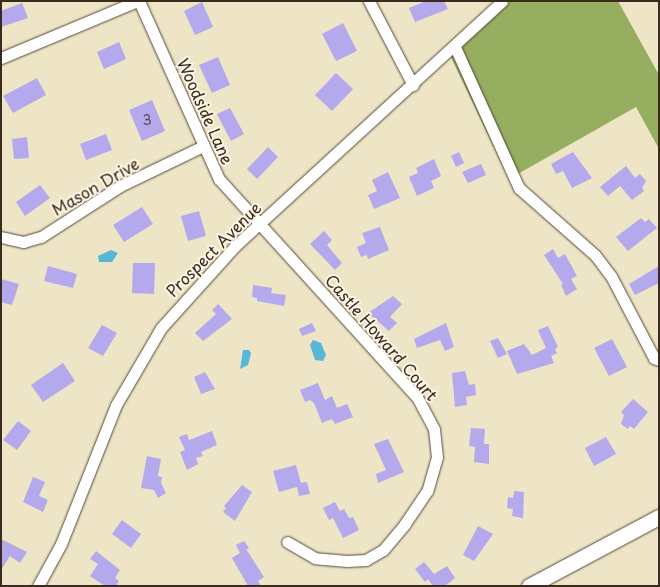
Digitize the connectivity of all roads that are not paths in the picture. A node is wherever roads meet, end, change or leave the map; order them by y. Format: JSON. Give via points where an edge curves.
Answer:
{"nodes":[{"id":1,"x":138,"y":1,"type":"edge"},
{"id":2,"x":369,"y":1,"type":"edge"},
{"id":3,"x":502,"y":1,"type":"edge"},
{"id":4,"x":456,"y":46,"type":"junction"},
{"id":5,"x":1,"y":58,"type":"edge"},
{"id":6,"x":413,"y":85,"type":"junction"},
{"id":7,"x":203,"y":146,"type":"junction"},
{"id":8,"x":259,"y":224,"type":"junction"},
{"id":9,"x":1,"y":236,"type":"edge"},
{"id":10,"x":659,"y":360,"type":"edge"},
{"id":11,"x":659,"y":517,"type":"edge"},
{"id":12,"x":287,"y":542,"type":"dead end"},
{"id":13,"x":38,"y":586,"type":"edge"},
{"id":14,"x":529,"y":586,"type":"edge"}],
"edges":[{"from":1,"to":5,"type":"street"},
{"from":1,"to":7,"type":"street","name":"Woodside Lane"},
{"from":2,"to":6,"type":"street"},
{"from":3,"to":4,"type":"street","name":"Prospect Avenue"},
{"from":4,"to":6,"type":"street","name":"Prospect Avenue"},
{"from":4,"to":10,"type":"street","via":[[519,188],[595,255],[611,276],[654,358]]},
{"from":6,"to":8,"type":"street","name":"Prospect Avenue"},
{"from":7,"to":8,"type":"street","name":"Woodside Lane","via":[[223,185]]},
{"from":7,"to":9,"type":"street","name":"Mason Drive","via":[[120,186],[41,237],[22,242]]},
{"from":8,"to":12,"type":"street","name":"Castle Howard Court","via":[[417,397],[429,415],[437,442],[434,471],[426,491],[406,524],[383,550],[366,560],[347,561],[315,558]]},
{"from":8,"to":13,"type":"street","name":"Prospect Avenue","via":[[178,306],[142,356],[116,405],[61,544]]},
{"from":11,"to":14,"type":"main road"}]}
